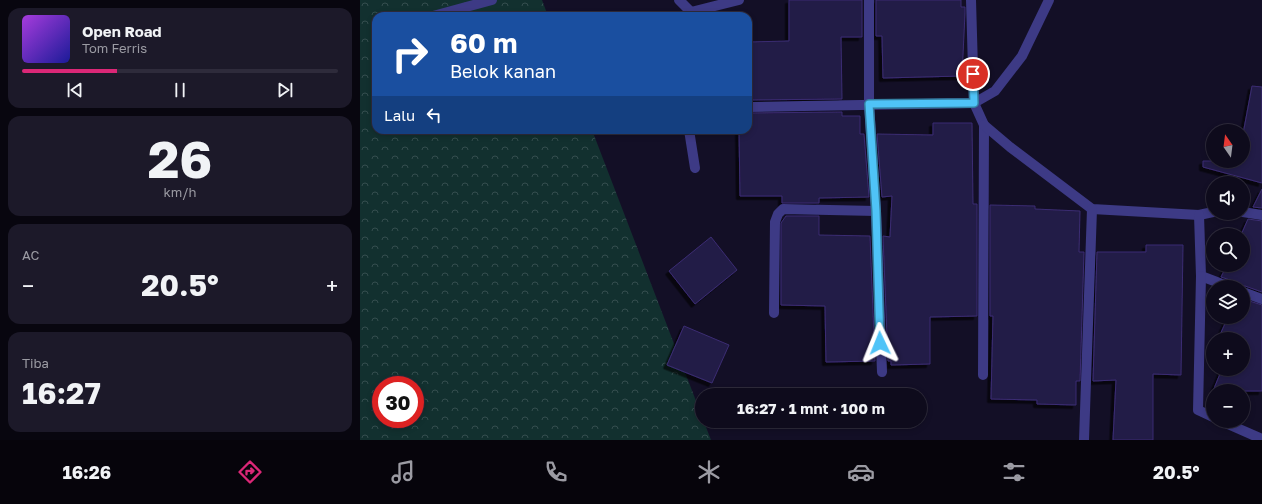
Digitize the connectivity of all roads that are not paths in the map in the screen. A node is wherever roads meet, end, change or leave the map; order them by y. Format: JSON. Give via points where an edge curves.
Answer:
{"nodes":[{"id":1,"x":492,"y":0,"type":"edge"},
{"id":2,"x":679,"y":0,"type":"edge"},
{"id":3,"x":739,"y":0,"type":"edge"},
{"id":4,"x":869,"y":0,"type":"edge"},
{"id":5,"x":971,"y":0,"type":"edge"},
{"id":6,"x":1048,"y":0,"type":"edge"},
{"id":7,"x":448,"y":12,"type":"edge"},
{"id":8,"x":689,"y":12,"type":"edge"},
{"id":9,"x":698,"y":12,"type":"edge"},
{"id":10,"x":974,"y":103,"type":"junction"},
{"id":11,"x":869,"y":104,"type":"junction"},
{"id":12,"x":752,"y":107,"type":"edge"},
{"id":13,"x":984,"y":125,"type":"junction"},
{"id":14,"x":691,"y":134,"type":"edge"},
{"id":15,"x":696,"y":168,"type":"dead end"},
{"id":16,"x":1092,"y":209,"type":"junction"},
{"id":17,"x":876,"y":211,"type":"junction"},
{"id":18,"x":1250,"y":213,"type":"edge"},
{"id":19,"x":1206,"y":214,"type":"edge"},
{"id":20,"x":1199,"y":215,"type":"junction"},
{"id":21,"x":1262,"y":215,"type":"edge"},
{"id":22,"x":1200,"y":276,"type":"junction"},
{"id":23,"x":1211,"y":280,"type":"edge"},
{"id":24,"x":1250,"y":295,"type":"edge"},
{"id":25,"x":1262,"y":299,"type":"edge"},
{"id":26,"x":774,"y":312,"type":"dead end"},
{"id":27,"x":882,"y":372,"type":"dead end"},
{"id":28,"x":983,"y":375,"type":"dead end"},
{"id":29,"x":1206,"y":414,"type":"edge"},
{"id":30,"x":1237,"y":428,"type":"edge"},
{"id":31,"x":1262,"y":439,"type":"edge"},
{"id":32,"x":1084,"y":440,"type":"edge"}],
"edges":[{"from":1,"to":7,"type":"street"},
{"from":2,"to":8,"type":"street"},
{"from":3,"to":9,"type":"street"},
{"from":4,"to":11,"type":"street"},
{"from":5,"to":10,"type":"street"},
{"from":6,"to":10,"type":"street","via":[[1022,56],[995,91]]},
{"from":10,"to":11,"type":"street"},
{"from":10,"to":13,"type":"street"},
{"from":11,"to":12,"type":"street"},
{"from":11,"to":17,"type":"street"},
{"from":13,"to":16,"type":"street"},
{"from":13,"to":28,"type":"street"},
{"from":14,"to":15,"type":"street"},
{"from":16,"to":20,"type":"street"},
{"from":16,"to":32,"type":"street"},
{"from":17,"to":26,"type":"street","via":[[783,209],[775,222]]},
{"from":17,"to":27,"type":"street"},
{"from":18,"to":21,"type":"street"},
{"from":19,"to":20,"type":"street"},
{"from":20,"to":22,"type":"street"},
{"from":22,"to":23,"type":"street"},
{"from":22,"to":29,"type":"street","via":[[1198,410]]},
{"from":24,"to":25,"type":"street"},
{"from":30,"to":31,"type":"street"}]}
